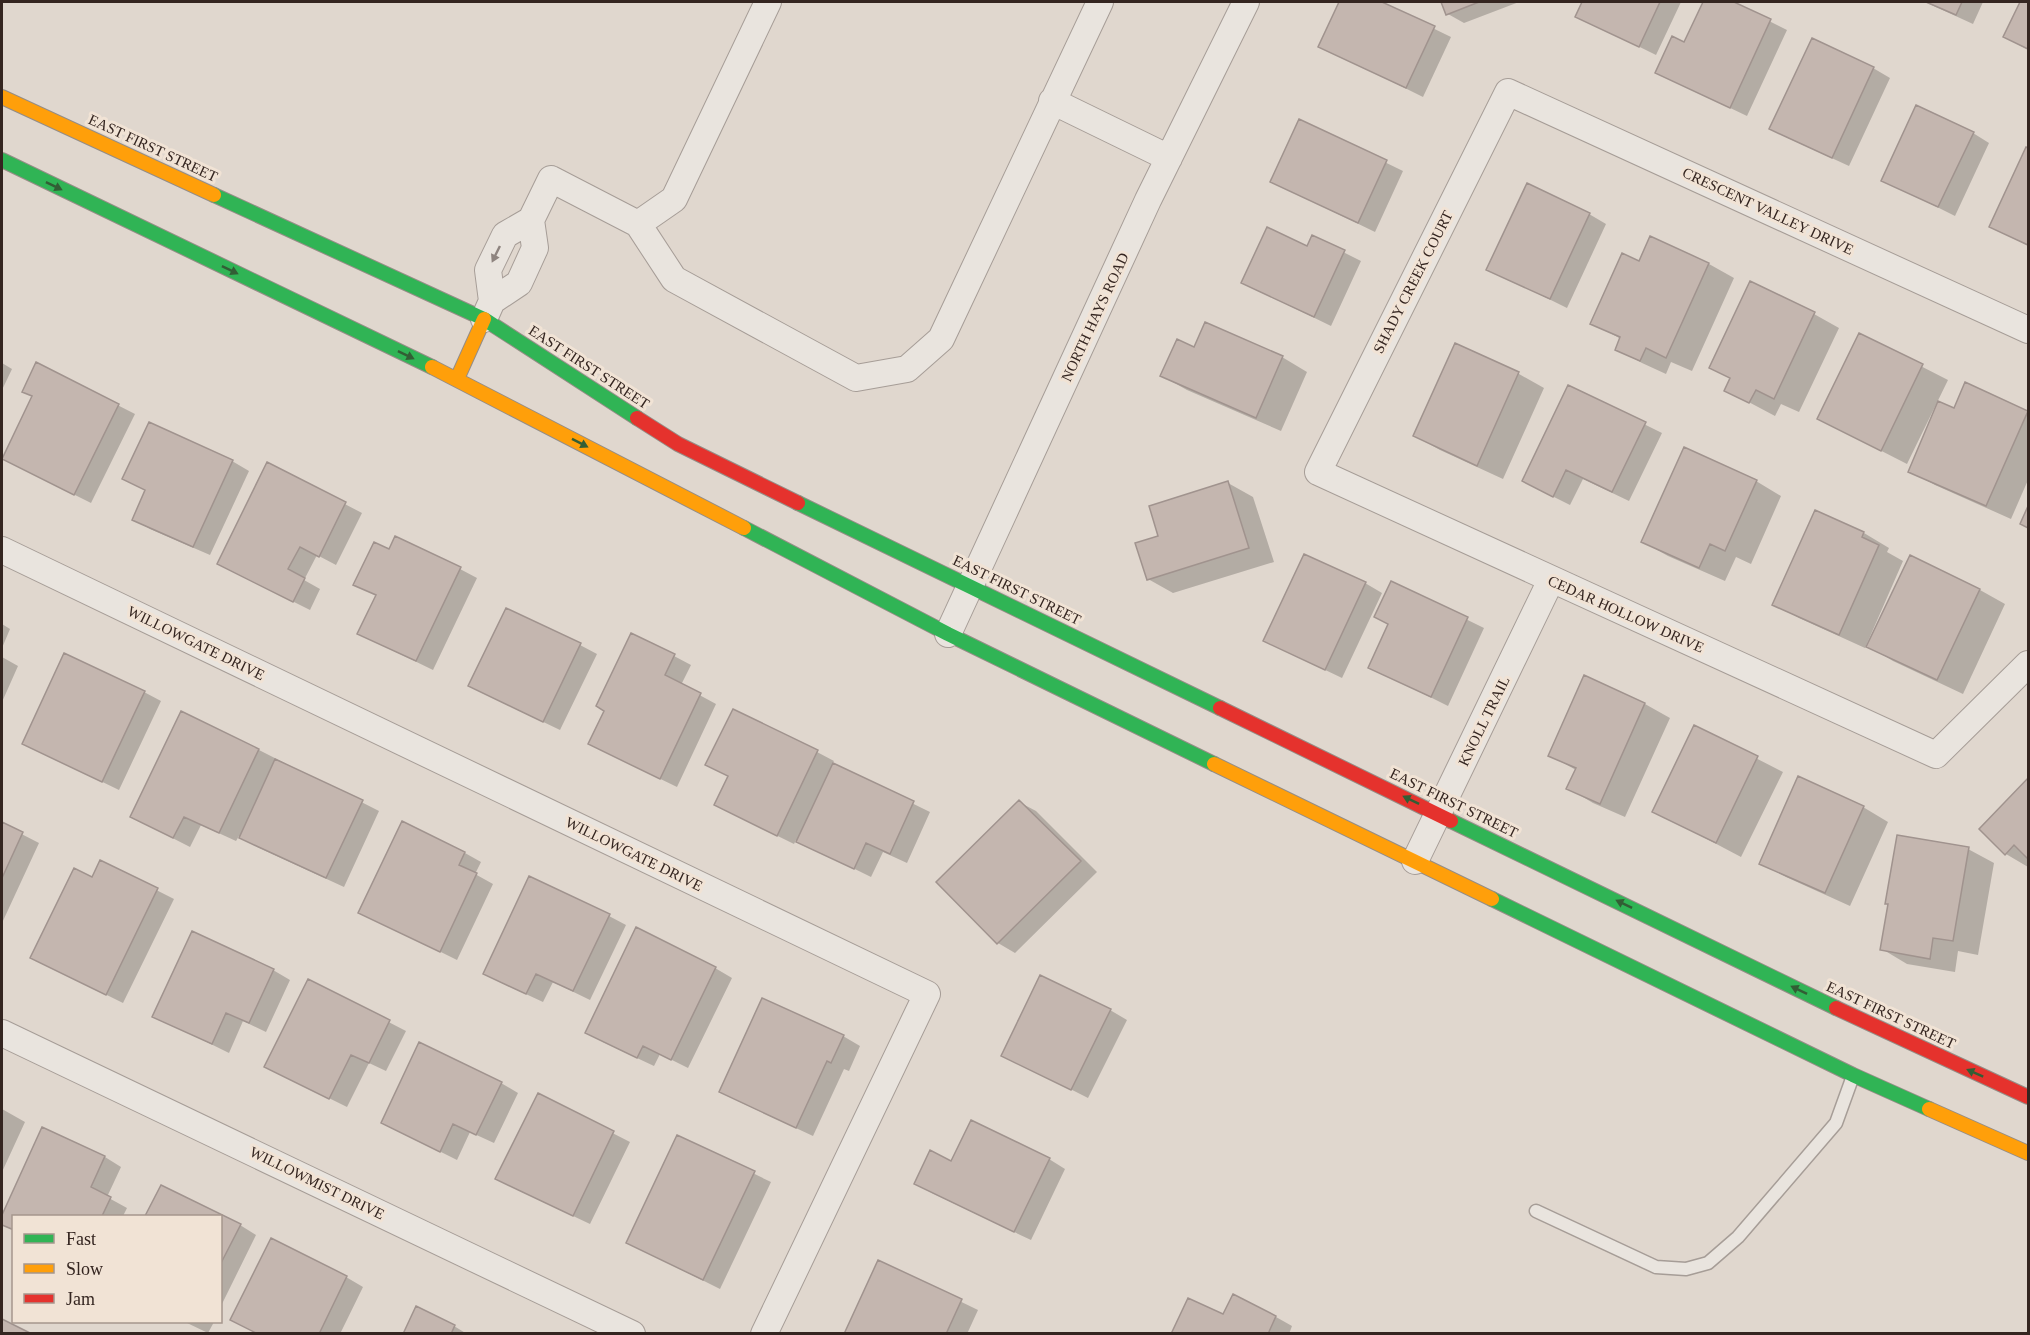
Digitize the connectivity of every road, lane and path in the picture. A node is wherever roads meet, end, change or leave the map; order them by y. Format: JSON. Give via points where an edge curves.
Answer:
{"nodes":[{"id":1,"x":768,"y":2,"type":"edge"},
{"id":2,"x":1100,"y":2,"type":"edge"},
{"id":3,"x":1246,"y":2,"type":"edge"},
{"id":4,"x":1508,"y":92,"type":"joint"},
{"id":5,"x":2,"y":97,"type":"edge"},
{"id":6,"x":1052,"y":101,"type":"junction"},
{"id":7,"x":1169,"y":158,"type":"junction"},
{"id":8,"x":2,"y":160,"type":"edge"},
{"id":9,"x":638,"y":224,"type":"junction"},
{"id":10,"x":488,"y":310,"type":"junction"},
{"id":11,"x":2028,"y":330,"type":"edge"},
{"id":12,"x":457,"y":379,"type":"junction"},
{"id":13,"x":1317,"y":472,"type":"joint"},
{"id":14,"x":2,"y":550,"type":"edge"},
{"id":15,"x":1551,"y":580,"type":"junction"},
{"id":16,"x":971,"y":586,"type":"junction"},
{"id":17,"x":948,"y":634,"type":"junction"},
{"id":18,"x":2028,"y":664,"type":"edge"},
{"id":19,"x":1439,"y":814,"type":"junction"},
{"id":20,"x":1415,"y":861,"type":"junction"},
{"id":21,"x":2,"y":1033,"type":"edge"},
{"id":22,"x":1855,"y":1070,"type":"junction"},
{"id":23,"x":2028,"y":1097,"type":"edge"},
{"id":24,"x":2028,"y":1153,"type":"edge"},
{"id":25,"x":1536,"y":1210,"type":"dead end"},
{"id":26,"x":632,"y":1334,"type":"edge"},
{"id":27,"x":764,"y":1334,"type":"edge"}],
"edges":[{"from":1,"to":9,"type":"street","via":[[674,199]]},
{"from":2,"to":6,"type":"street"},
{"from":3,"to":7,"type":"street","name":"NORTH HAYS ROAD"},
{"from":4,"to":11,"type":"street","name":"CRESCENT VALLEY DRIVE"},
{"from":4,"to":13,"type":"street","name":"SHADY CREEK COURT"},
{"from":5,"to":10,"type":"main road","name":"EAST FIRST STREET"},
{"from":6,"to":7,"type":"street"},
{"from":6,"to":9,"type":"street","via":[[941,339],[907,369],[856,378],[674,279]]},
{"from":7,"to":16,"type":"street","name":"NORTH HAYS ROAD"},
{"from":8,"to":12,"type":"main road","one_way":true},
{"from":9,"to":10,"type":"street","via":[[550,179],[531,220],[505,236],[488,270]]},
{"from":10,"to":12,"type":"main road"},
{"from":10,"to":16,"type":"main road","name":"EAST FIRST STREET","via":[[678,444]]},
{"from":12,"to":17,"type":"main road","one_way":true},
{"from":13,"to":15,"type":"street","name":"CEDAR HOLLOW DRIVE"},
{"from":14,"to":27,"type":"street","name":"WILLOWGATE DRIVE","via":[[927,994]]},
{"from":15,"to":18,"type":"street","name":"CEDAR HOLLOW DRIVE","via":[[1936,755]]},
{"from":15,"to":19,"type":"street","name":"KNOLL TRAIL"},
{"from":16,"to":17,"type":"street","name":"NORTH HAYS ROAD"},
{"from":19,"to":16,"type":"main road","name":"EAST FIRST STREET","one_way":true},
{"from":17,"to":20,"type":"main road"},
{"from":19,"to":20,"type":"street","name":"KNOLL TRAIL"},
{"from":23,"to":19,"type":"main road","name":"EAST FIRST STREET","one_way":true,"via":[[1872,1032]]},
{"from":20,"to":22,"type":"main road"},
{"from":21,"to":26,"type":"street","name":"WILLOWMIST DRIVE"},
{"from":22,"to":24,"type":"main road"},
{"from":22,"to":25,"type":"lane","via":[[1836,1123],[1738,1237],[1708,1263],[1686,1269],[1656,1267]]}]}
